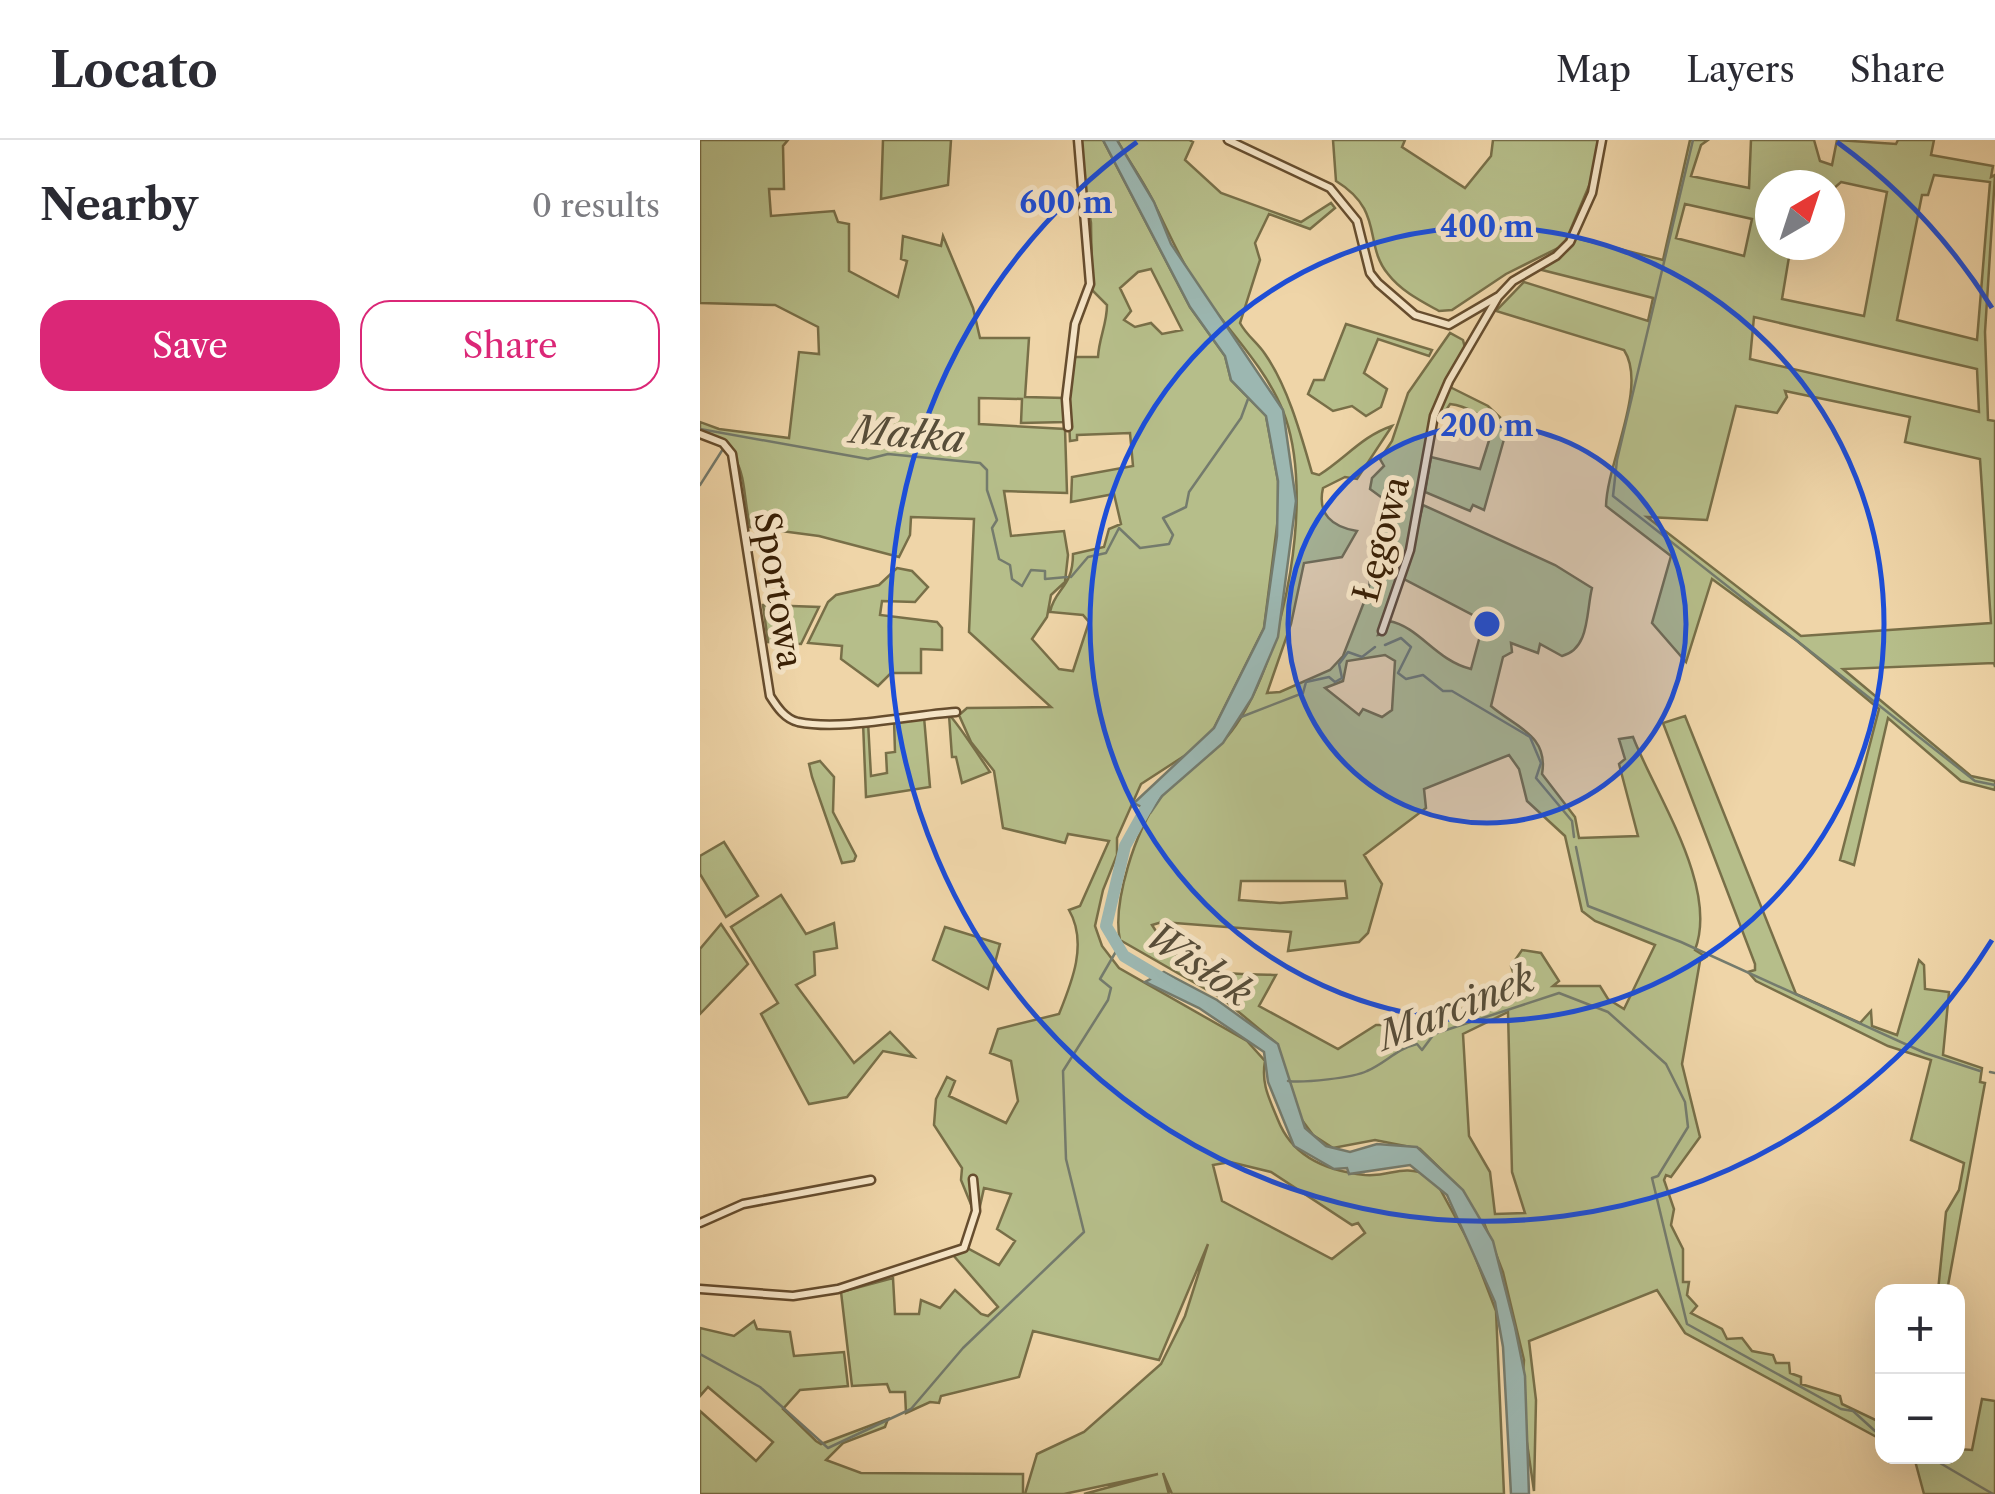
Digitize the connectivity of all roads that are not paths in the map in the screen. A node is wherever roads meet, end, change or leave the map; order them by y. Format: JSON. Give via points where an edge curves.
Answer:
{"nodes":[{"id":1,"x":1078,"y":140,"type":"edge"},
{"id":2,"x":1228,"y":140,"type":"edge"},
{"id":3,"x":1602,"y":140,"type":"edge"},
{"id":4,"x":1498,"y":297,"type":"junction"},
{"id":5,"x":1068,"y":427,"type":"dead end"},
{"id":6,"x":700,"y":434,"type":"edge"},
{"id":7,"x":1382,"y":631,"type":"dead end"},
{"id":8,"x":956,"y":712,"type":"dead end"},
{"id":9,"x":973,"y":1179,"type":"dead end"},
{"id":10,"x":871,"y":1180,"type":"dead end"},
{"id":11,"x":700,"y":1224,"type":"edge"},
{"id":12,"x":700,"y":1289,"type":"edge"}],
"edges":[{"from":1,"to":5,"type":"street","via":[[1090,284],[1075,324]]},
{"from":2,"to":4,"type":"street","name":"Łęgowa","via":[[1330,188],[1357,221],[1370,273],[1415,315],[1449,325]]},
{"from":3,"to":4,"type":"street","name":"Łęgowa","via":[[1592,194],[1570,242]]},
{"from":4,"to":7,"type":"street","name":"Łęgowa","via":[[1434,416],[1410,550]]},
{"from":6,"to":8,"type":"street","name":"Sportowa","via":[[732,454],[770,696],[780,711],[796,722]]},
{"from":9,"to":12,"type":"street","via":[[976,1211],[964,1248],[838,1290],[792,1296]]},
{"from":10,"to":11,"type":"street","via":[[743,1204]]}]}
